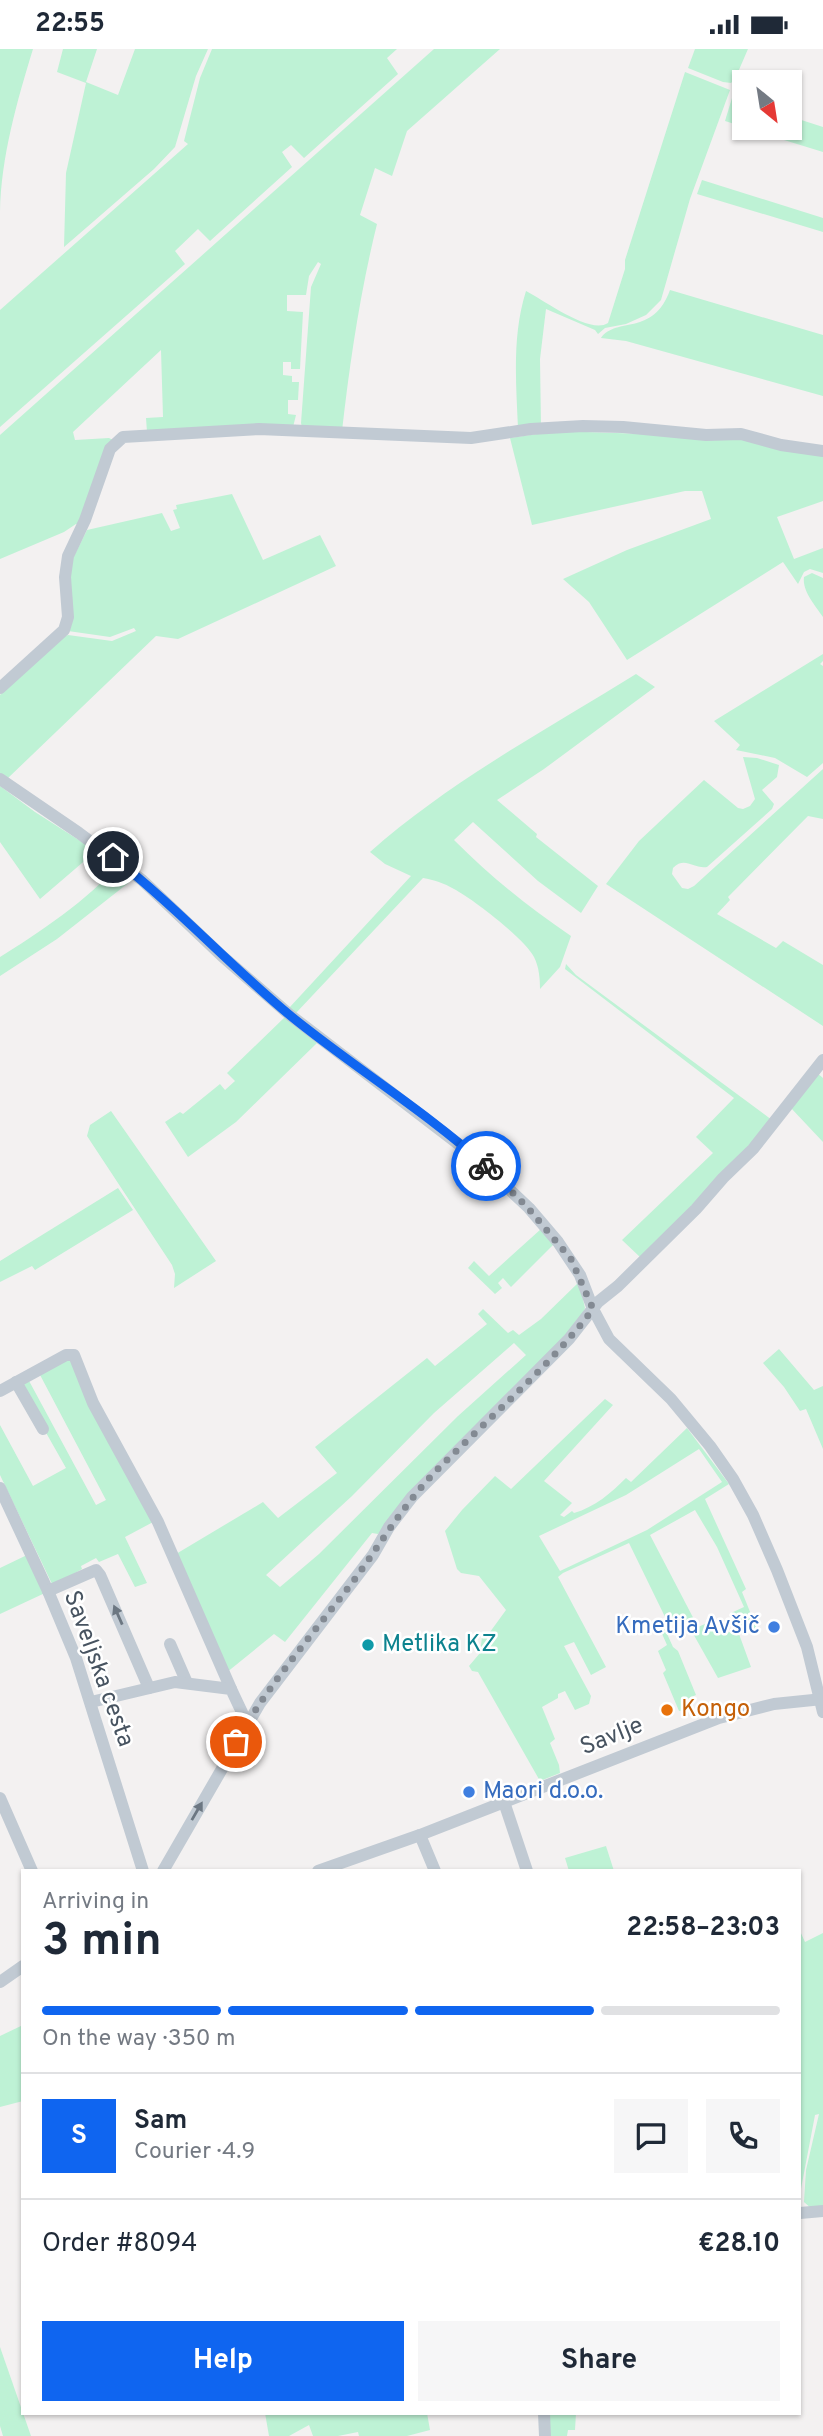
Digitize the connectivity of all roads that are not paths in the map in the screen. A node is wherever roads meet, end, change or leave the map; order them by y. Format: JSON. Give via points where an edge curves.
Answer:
{"nodes":[{"id":1,"x":823,"y":451,"type":"edge"},
{"id":2,"x":0,"y":688,"type":"edge"},
{"id":3,"x":0,"y":779,"type":"edge"},
{"id":4,"x":823,"y":1060,"type":"edge"},
{"id":5,"x":593,"y":1309,"type":"junction"},
{"id":6,"x":16,"y":1382,"type":"junction"},
{"id":7,"x":0,"y":1391,"type":"edge"},
{"id":8,"x":43,"y":1429,"type":"dead end"},
{"id":9,"x":0,"y":1488,"type":"edge"},
{"id":10,"x":48,"y":1591,"type":"junction"},
{"id":11,"x":170,"y":1644,"type":"dead end"},
{"id":12,"x":818,"y":1667,"type":"edge"},
{"id":13,"x":146,"y":1683,"type":"junction"},
{"id":14,"x":187,"y":1683,"type":"junction"},
{"id":15,"x":230,"y":1689,"type":"junction"},
{"id":16,"x":92,"y":1702,"type":"junction"},
{"id":17,"x":822,"y":1704,"type":"edge"},
{"id":18,"x":247,"y":1723,"type":"junction"},
{"id":19,"x":0,"y":1798,"type":"edge"},
{"id":20,"x":504,"y":1801,"type":"junction"},
{"id":21,"x":419,"y":1835,"type":"junction"},
{"id":22,"x":31,"y":1869,"type":"edge"},
{"id":23,"x":141,"y":1869,"type":"edge"},
{"id":24,"x":164,"y":1869,"type":"edge"},
{"id":25,"x":324,"y":1869,"type":"edge"},
{"id":26,"x":434,"y":1869,"type":"edge"},
{"id":27,"x":526,"y":1869,"type":"edge"},
{"id":28,"x":21,"y":1967,"type":"edge"},
{"id":29,"x":0,"y":1980,"type":"edge"},
{"id":30,"x":823,"y":2211,"type":"edge"},
{"id":31,"x":801,"y":2213,"type":"edge"},
{"id":32,"x":544,"y":2415,"type":"edge"},
{"id":33,"x":545,"y":2436,"type":"edge"}],
"edges":[{"from":1,"to":2,"type":"street","via":[[741,434],[583,426],[471,438],[259,429],[119,439],[110,449],[68,556],[64,630]]},
{"from":3,"to":5,"type":"street","via":[[142,880],[290,1015],[501,1180],[571,1259]]},
{"from":4,"to":5,"type":"street","via":[[753,1149]]},
{"from":5,"to":12,"type":"street","via":[[609,1339],[671,1399],[733,1479],[765,1541]]},
{"from":5,"to":18,"type":"street","via":[[569,1339],[412,1497]]},
{"from":6,"to":7,"type":"street"},
{"from":6,"to":8,"type":"street"},
{"from":6,"to":15,"type":"street","via":[[65,1355],[74,1355],[93,1403],[158,1521]]},
{"from":9,"to":10,"type":"street","name":"Saveljska cesta"},
{"from":13,"to":10,"type":"street","one_way":true,"via":[[96,1570]]},
{"from":10,"to":16,"type":"street","name":"Saveljska cesta"},
{"from":11,"to":14,"type":"street"},
{"from":12,"to":17,"type":"street"},
{"from":13,"to":14,"type":"street","name":"Saveljska cesta"},
{"from":13,"to":16,"type":"street","name":"Saveljska cesta","via":[[120,1697]]},
{"from":14,"to":15,"type":"street","name":"Saveljska cesta"},
{"from":15,"to":18,"type":"street"},
{"from":16,"to":23,"type":"street","name":"Saveljska cesta"},
{"from":17,"to":20,"type":"street","name":"Savlje","via":[[775,1704],[719,1718]]},
{"from":24,"to":18,"type":"street","one_way":true},
{"from":19,"to":22,"type":"street"},
{"from":20,"to":21,"type":"street","name":"Savlje"},
{"from":20,"to":27,"type":"street"},
{"from":21,"to":25,"type":"street","name":"Savlje"},
{"from":21,"to":26,"type":"street"},
{"from":28,"to":29,"type":"street"},
{"from":30,"to":31,"type":"street"},
{"from":32,"to":33,"type":"street"}]}
